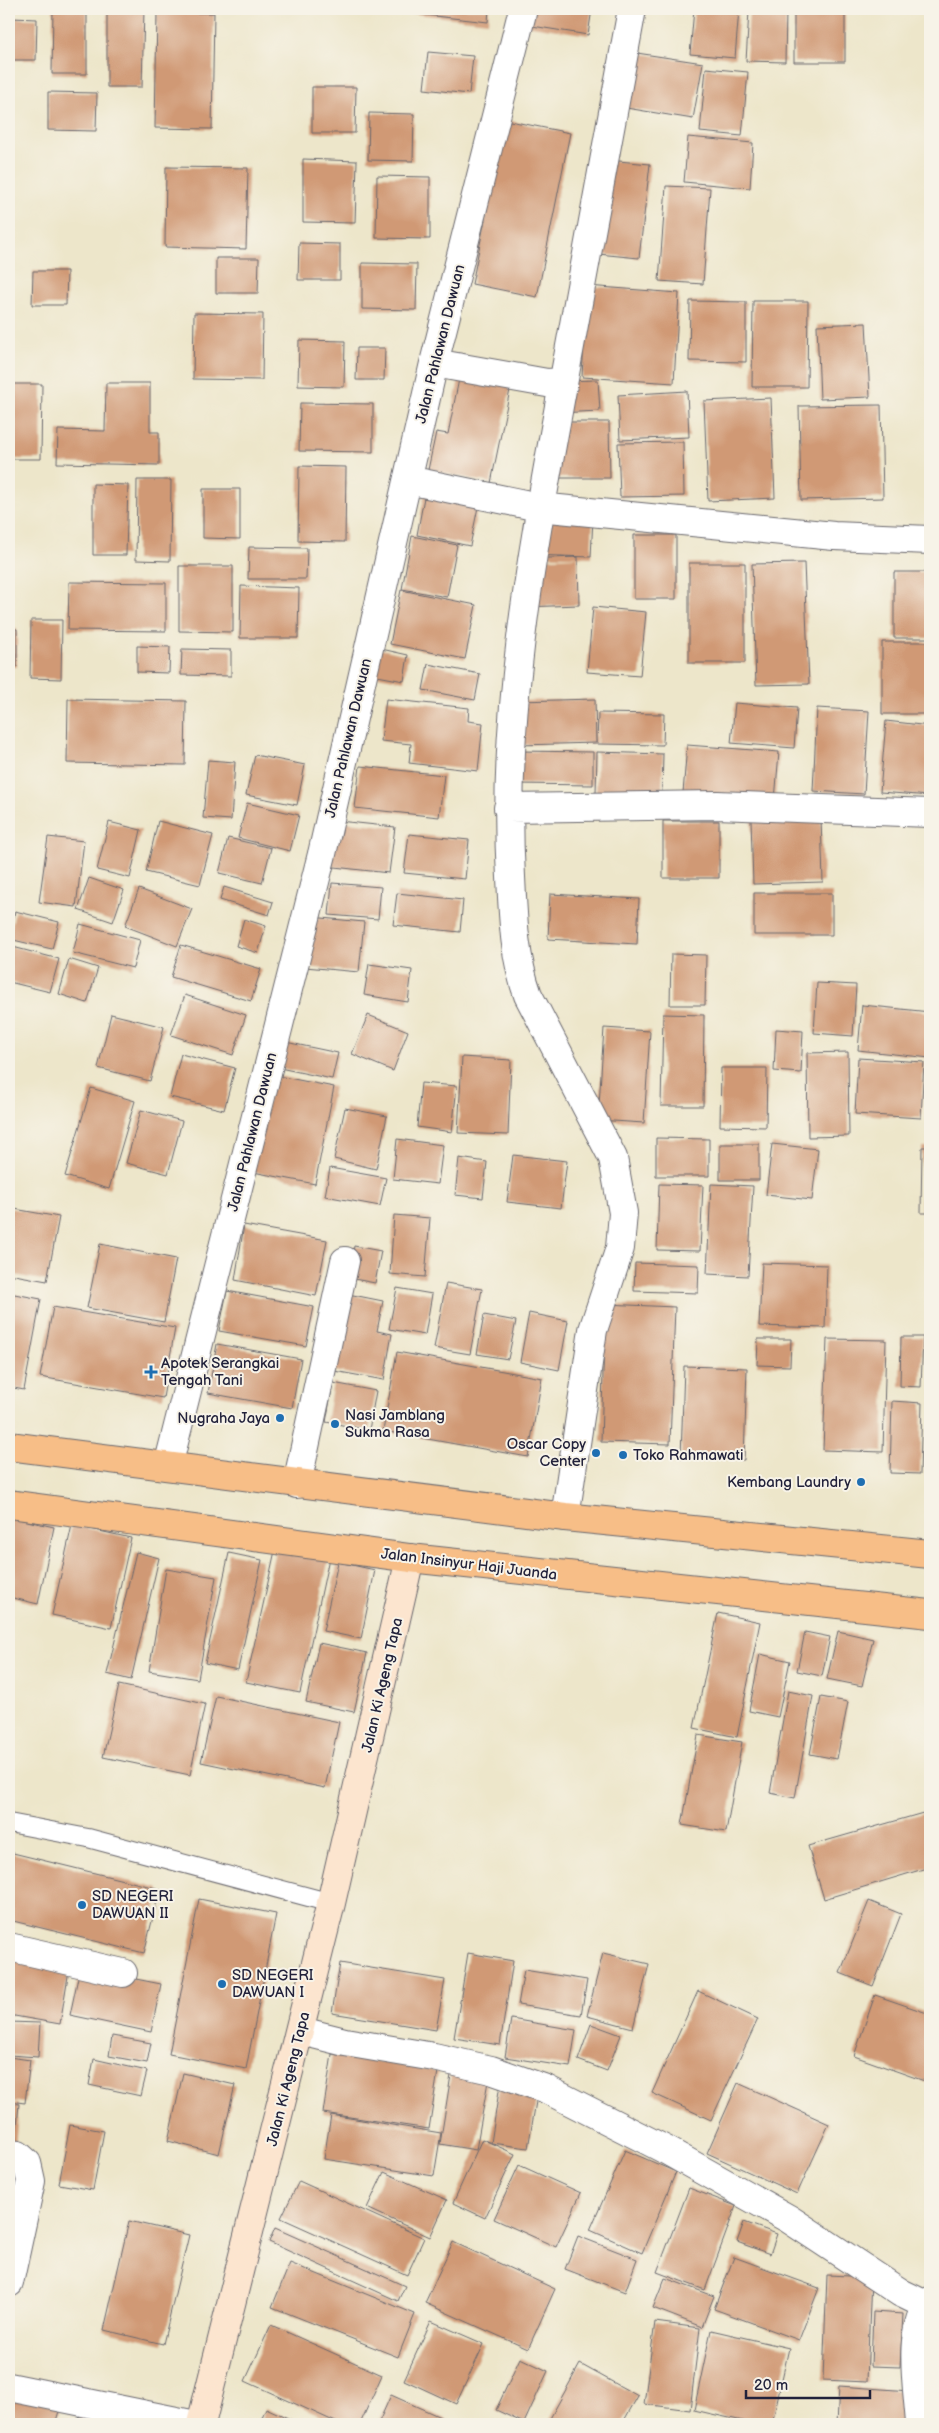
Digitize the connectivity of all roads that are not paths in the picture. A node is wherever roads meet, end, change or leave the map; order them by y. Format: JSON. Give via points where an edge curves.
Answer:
{"nodes":[{"id":1,"x":523,"y":9,"type":"edge"},
{"id":2,"x":632,"y":9,"type":"edge"},
{"id":3,"x":434,"y":363,"type":"junction"},
{"id":4,"x":551,"y":382,"type":"junction"},
{"id":5,"x":408,"y":480,"type":"junction"},
{"id":6,"x":539,"y":507,"type":"junction"},
{"id":7,"x":930,"y":540,"type":"edge"},
{"id":8,"x":508,"y":808,"type":"junction"},
{"id":9,"x":930,"y":813,"type":"edge"},
{"id":10,"x":345,"y":1261,"type":"dead end"},
{"id":11,"x":9,"y":1446,"type":"edge"},
{"id":12,"x":168,"y":1466,"type":"junction"},
{"id":13,"x":297,"y":1484,"type":"junction"},
{"id":14,"x":9,"y":1504,"type":"edge"},
{"id":15,"x":565,"y":1517,"type":"junction"},
{"id":16,"x":930,"y":1554,"type":"edge"},
{"id":17,"x":410,"y":1558,"type":"junction"},
{"id":18,"x":930,"y":1614,"type":"edge"},
{"id":19,"x":9,"y":1823,"type":"edge"},
{"id":20,"x":332,"y":1903,"type":"junction"},
{"id":21,"x":9,"y":1948,"type":"edge"},
{"id":22,"x":123,"y":1973,"type":"dead end"},
{"id":23,"x":308,"y":2033,"type":"junction"},
{"id":24,"x":9,"y":2154,"type":"edge"},
{"id":25,"x":9,"y":2284,"type":"edge"},
{"id":26,"x":929,"y":2305,"type":"edge"},
{"id":27,"x":9,"y":2387,"type":"edge"},
{"id":28,"x":191,"y":2424,"type":"edge"},
{"id":29,"x":201,"y":2424,"type":"edge"},
{"id":30,"x":920,"y":2424,"type":"edge"}],
"edges":[{"from":1,"to":3,"type":"street","name":"Jalan Pahlawan Dawuan"},
{"from":2,"to":4,"type":"street"},
{"from":3,"to":4,"type":"street"},
{"from":3,"to":5,"type":"street","name":"Jalan Pahlawan Dawuan"},
{"from":4,"to":6,"type":"street"},
{"from":5,"to":6,"type":"street"},
{"from":5,"to":12,"type":"street","name":"Jalan Pahlawan Dawuan","via":[[322,854]]},
{"from":6,"to":7,"type":"street","via":[[834,536]]},
{"from":6,"to":8,"type":"street","via":[[519,646]]},
{"from":8,"to":9,"type":"street","via":[[717,805]]},
{"from":8,"to":15,"type":"street","via":[[514,933],[520,974],[613,1158],[623,1213],[620,1248],[593,1330]]},
{"from":10,"to":13,"type":"street"},
{"from":11,"to":12,"type":"highway"},
{"from":12,"to":13,"type":"highway"},
{"from":13,"to":15,"type":"highway"},
{"from":14,"to":17,"type":"highway","name":"Jalan Insinyur Haji Juanda"},
{"from":15,"to":16,"type":"highway"},
{"from":17,"to":18,"type":"highway","name":"Jalan Insinyur Haji Juanda"},
{"from":17,"to":20,"type":"street","name":"Jalan Ki Ageng Tapa"},
{"from":19,"to":20,"type":"lane","via":[[88,1838]]},
{"from":20,"to":23,"type":"street","name":"Jalan Ki Ageng Tapa"},
{"from":21,"to":22,"type":"street"},
{"from":23,"to":26,"type":"street","via":[[491,2070],[546,2089],[666,2150],[789,2219],[902,2293]]},
{"from":23,"to":29,"type":"street","name":"Jalan Ki Ageng Tapa"},
{"from":24,"to":25,"type":"street","via":[[18,2155],[27,2163],[31,2181]]},
{"from":26,"to":30,"type":"street","via":[[916,2336]]},
{"from":27,"to":28,"type":"street"}]}
